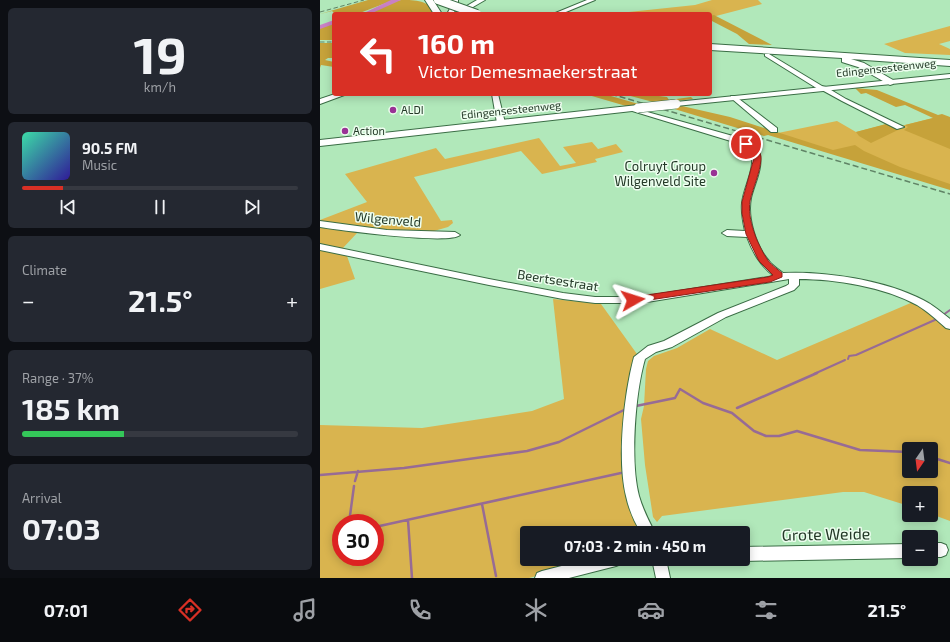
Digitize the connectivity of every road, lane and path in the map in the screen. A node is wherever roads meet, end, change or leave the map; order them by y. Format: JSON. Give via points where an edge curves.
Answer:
{"nodes":[{"id":1,"x":429,"y":0,"type":"edge"},
{"id":2,"x":433,"y":0,"type":"edge"},
{"id":3,"x":438,"y":0,"type":"edge"},
{"id":4,"x":455,"y":0,"type":"edge"},
{"id":5,"x":482,"y":0,"type":"edge"},
{"id":6,"x":588,"y":1,"type":"edge"},
{"id":7,"x":437,"y":12,"type":"edge"},
{"id":8,"x":451,"y":12,"type":"edge"},
{"id":9,"x":460,"y":12,"type":"edge"},
{"id":10,"x":466,"y":12,"type":"edge"},
{"id":11,"x":471,"y":12,"type":"edge"},
{"id":12,"x":561,"y":12,"type":"edge"},
{"id":13,"x":712,"y":45,"type":"edge"},
{"id":14,"x":712,"y":45,"type":"edge"},
{"id":15,"x":801,"y":53,"type":"junction"},
{"id":16,"x":836,"y":54,"type":"junction"},
{"id":17,"x":768,"y":55,"type":"dead end"},
{"id":18,"x":950,"y":61,"type":"edge"},
{"id":19,"x":950,"y":75,"type":"edge"},
{"id":20,"x":885,"y":81,"type":"junction"},
{"id":21,"x":822,"y":88,"type":"junction"},
{"id":22,"x":337,"y":96,"type":"edge"},
{"id":23,"x":495,"y":96,"type":"edge"},
{"id":24,"x":733,"y":97,"type":"junction"},
{"id":25,"x":320,"y":102,"type":"edge"},
{"id":26,"x":634,"y":108,"type":"junction"},
{"id":27,"x":501,"y":123,"type":"junction"},
{"id":28,"x":900,"y":127,"type":"dead end"},
{"id":29,"x":774,"y":130,"type":"dead end"},
{"id":30,"x":320,"y":143,"type":"edge"},
{"id":31,"x":320,"y":224,"type":"edge"},
{"id":32,"x":727,"y":234,"type":"dead end"},
{"id":33,"x":750,"y":234,"type":"junction"},
{"id":34,"x":455,"y":235,"type":"dead end"},
{"id":35,"x":320,"y":247,"type":"edge"},
{"id":36,"x":779,"y":275,"type":"junction"},
{"id":37,"x":794,"y":277,"type":"junction"},
{"id":38,"x":950,"y":325,"type":"edge"},
{"id":39,"x":645,"y":526,"type":"edge"},
{"id":40,"x":902,"y":551,"type":"edge"},
{"id":41,"x":750,"y":554,"type":"edge"},
{"id":42,"x":589,"y":566,"type":"edge"},
{"id":43,"x":660,"y":566,"type":"edge"},
{"id":44,"x":542,"y":578,"type":"edge"},
{"id":45,"x":663,"y":578,"type":"edge"}],
"edges":[{"from":1,"to":7,"type":"highway"},
{"from":2,"to":10,"type":"highway","bridge":true},
{"from":3,"to":11,"type":"highway","bridge":true},
{"from":4,"to":8,"type":"street"},
{"from":5,"to":9,"type":"main road"},
{"from":6,"to":12,"type":"street"},
{"from":13,"to":15,"type":"highway"},
{"from":14,"to":16,"type":"highway"},
{"from":15,"to":16,"type":"highway"},
{"from":15,"to":20,"type":"highway","via":[[844,60],[868,69]]},
{"from":16,"to":18,"type":"highway"},
{"from":17,"to":21,"type":"street"},
{"from":19,"to":20,"type":"main road","name":"Edingensesteenweg"},
{"from":20,"to":21,"type":"main road","name":"Edingensesteenweg"},
{"from":21,"to":24,"type":"main road","name":"Edingensesteenweg"},
{"from":21,"to":28,"type":"street"},
{"from":22,"to":25,"type":"main road"},
{"from":23,"to":27,"type":"street"},
{"from":24,"to":26,"type":"main road","name":"Edingensesteenweg","bridge":true},
{"from":24,"to":29,"type":"street"},
{"from":26,"to":27,"type":"main road","name":"Edingensesteenweg"},
{"from":26,"to":33,"type":"street","via":[[737,140],[753,148],[758,158],[746,202]]},
{"from":27,"to":30,"type":"main road","name":"Edingensesteenweg"},
{"from":31,"to":34,"type":"street","name":"Wilgenveld","via":[[412,235]]},
{"from":32,"to":33,"type":"street"},
{"from":33,"to":36,"type":"street","via":[[763,261]]},
{"from":35,"to":36,"type":"street","name":"Beertsestraat","via":[[489,282],[595,300],[641,300],[770,280]]},
{"from":36,"to":37,"type":"street","name":"Beertsestraat"},
{"from":37,"to":38,"type":"street","name":"Beertsestraat","via":[[835,278],[898,293],[916,300]]},
{"from":37,"to":39,"type":"street","via":[[794,285],[790,288],[722,315],[672,342],[645,353],[638,364],[628,432],[630,486]]},
{"from":40,"to":41,"type":"street","name":"Grote Weide"},
{"from":42,"to":44,"type":"street"},
{"from":43,"to":45,"type":"street"}]}
